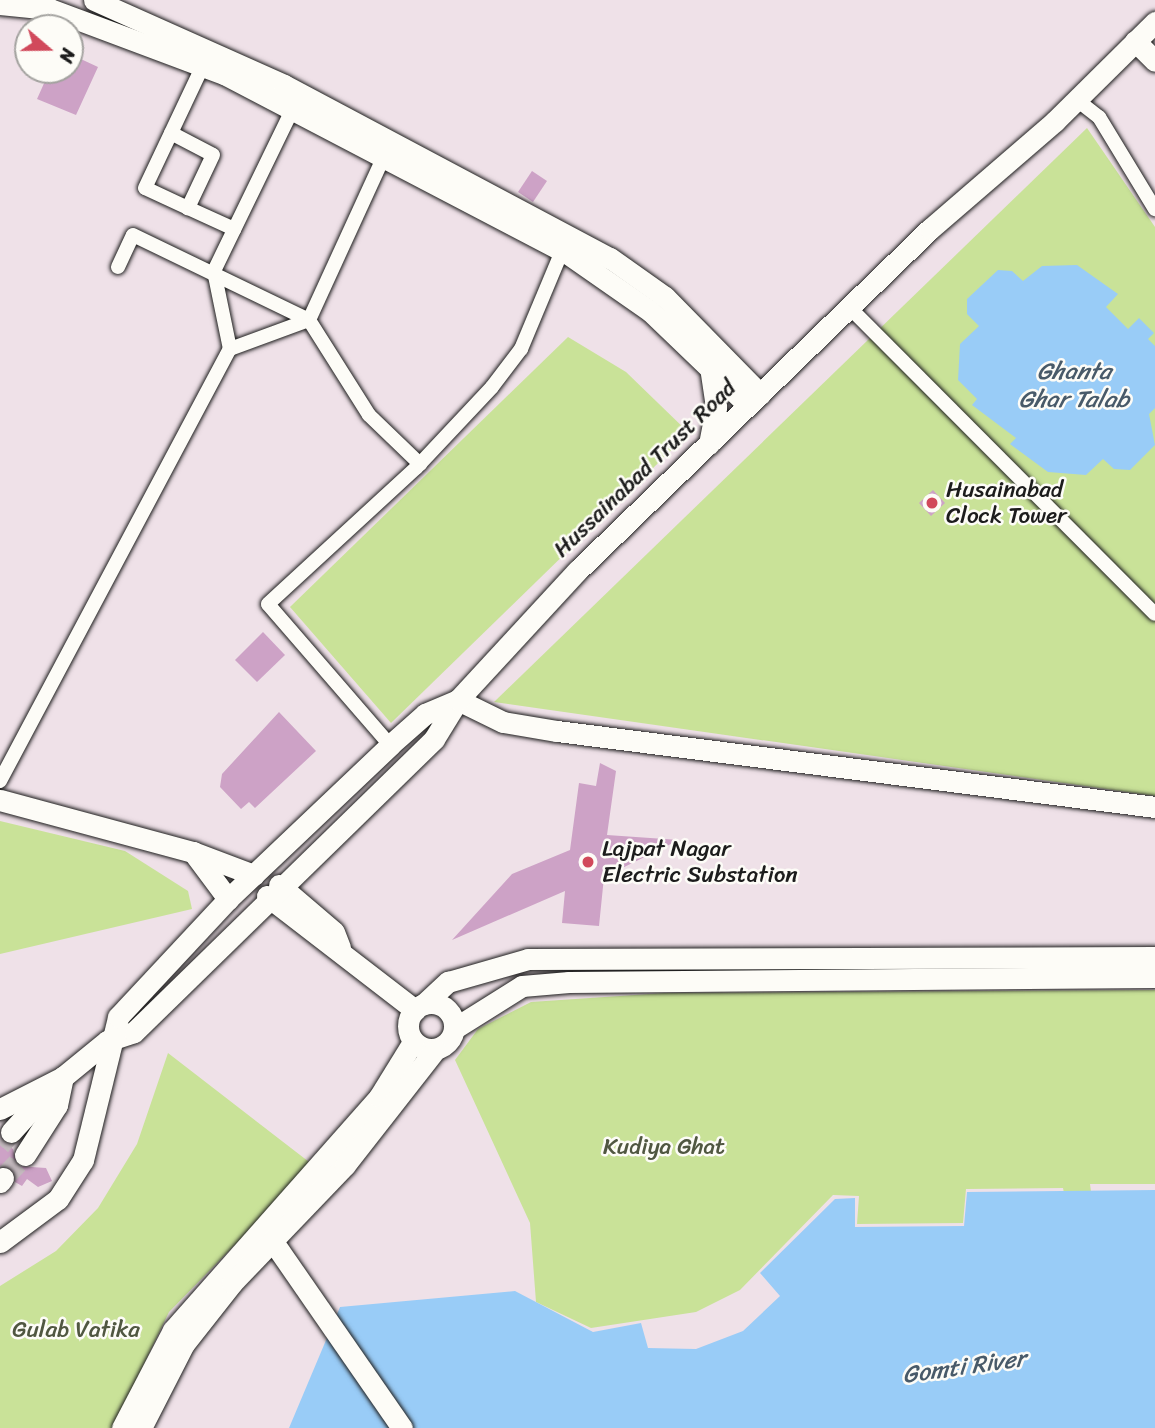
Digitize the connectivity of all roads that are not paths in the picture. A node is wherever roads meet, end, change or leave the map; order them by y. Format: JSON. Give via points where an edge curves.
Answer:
{"nodes":[{"id":1,"x":94,"y":0,"type":"edge"},
{"id":2,"x":0,"y":4,"type":"edge"},
{"id":3,"x":1155,"y":22,"type":"edge"},
{"id":4,"x":1135,"y":41,"type":"junction"},
{"id":5,"x":207,"y":58,"type":"junction"},
{"id":6,"x":1155,"y":61,"type":"edge"},
{"id":7,"x":1077,"y":100,"type":"junction"},
{"id":8,"x":296,"y":102,"type":"junction"},
{"id":9,"x":171,"y":133,"type":"junction"},
{"id":10,"x":387,"y":150,"type":"junction"},
{"id":11,"x":188,"y":208,"type":"junction"},
{"id":12,"x":1155,"y":209,"type":"edge"},
{"id":13,"x":234,"y":229,"type":"junction"},
{"id":14,"x":565,"y":244,"type":"junction"},
{"id":15,"x":118,"y":267,"type":"dead end"},
{"id":16,"x":214,"y":271,"type":"junction"},
{"id":17,"x":849,"y":307,"type":"junction"},
{"id":18,"x":309,"y":320,"type":"junction"},
{"id":19,"x":230,"y":349,"type":"junction"},
{"id":20,"x":717,"y":361,"type":"junction"},
{"id":21,"x":785,"y":369,"type":"junction"},
{"id":22,"x":754,"y":399,"type":"junction"},
{"id":23,"x":709,"y":444,"type":"junction"},
{"id":24,"x":420,"y":464,"type":"junction"},
{"id":25,"x":1155,"y":614,"type":"edge"},
{"id":26,"x":458,"y":701,"type":"junction"},
{"id":27,"x":390,"y":745,"type":"junction"},
{"id":28,"x":0,"y":781,"type":"edge"},
{"id":29,"x":0,"y":800,"type":"edge"},
{"id":30,"x":1155,"y":807,"type":"edge"},
{"id":31,"x":194,"y":852,"type":"junction"},
{"id":32,"x":254,"y":875,"type":"junction"},
{"id":33,"x":273,"y":890,"type":"junction"},
{"id":34,"x":228,"y":900,"type":"junction"},
{"id":35,"x":1155,"y":957,"type":"edge"},
{"id":36,"x":1155,"y":976,"type":"edge"},
{"id":37,"x":420,"y":1007,"type":"junction"},
{"id":38,"x":455,"y":1028,"type":"junction"},
{"id":39,"x":107,"y":1041,"type":"junction"},
{"id":40,"x":413,"y":1042,"type":"junction"},
{"id":41,"x":435,"y":1050,"type":"junction"},
{"id":42,"x":63,"y":1077,"type":"junction"},
{"id":43,"x":0,"y":1109,"type":"tunnel mouth"},
{"id":44,"x":11,"y":1132,"type":"tunnel mouth"},
{"id":45,"x":25,"y":1155,"type":"tunnel mouth"},
{"id":46,"x":269,"y":1235,"type":"junction"},
{"id":47,"x":0,"y":1242,"type":"edge"},
{"id":48,"x":122,"y":1428,"type":"edge"},
{"id":49,"x":141,"y":1428,"type":"edge"},
{"id":50,"x":402,"y":1428,"type":"edge"}],
"edges":[{"from":1,"to":5,"type":"street"},
{"from":2,"to":5,"type":"street","via":[[50,9]]},
{"from":3,"to":4,"type":"street","name":"Hussainabad Trust Road"},
{"from":4,"to":6,"type":"street"},
{"from":4,"to":7,"type":"street","name":"Hussainabad Trust Road"},
{"from":5,"to":8,"type":"street"},
{"from":5,"to":9,"type":"street"},
{"from":7,"to":12,"type":"street","via":[[1099,117]]},
{"from":7,"to":17,"type":"street","name":"Hussainabad Trust Road"},
{"from":8,"to":10,"type":"street"},
{"from":8,"to":13,"type":"street"},
{"from":9,"to":11,"type":"street","via":[[213,155]]},
{"from":9,"to":11,"type":"street","via":[[145,188]]},
{"from":10,"to":14,"type":"street"},
{"from":10,"to":18,"type":"street"},
{"from":11,"to":13,"type":"street"},
{"from":13,"to":16,"type":"street"},
{"from":14,"to":20,"type":"street","via":[[665,297]]},
{"from":14,"to":24,"type":"street","via":[[521,349]]},
{"from":15,"to":16,"type":"street","via":[[133,234]]},
{"from":16,"to":18,"type":"street"},
{"from":16,"to":19,"type":"street"},
{"from":17,"to":21,"type":"street","name":"Hussainabad Trust Road"},
{"from":17,"to":25,"type":"street"},
{"from":18,"to":19,"type":"street"},
{"from":18,"to":24,"type":"street","via":[[369,415]]},
{"from":19,"to":28,"type":"street"},
{"from":20,"to":21,"type":"street","via":[[763,372]]},
{"from":20,"to":22,"type":"street"},
{"from":20,"to":23,"type":"street"},
{"from":21,"to":22,"type":"street","name":"Hussainabad Trust Road"},
{"from":22,"to":23,"type":"street","name":"Hussainabad Trust Road"},
{"from":23,"to":26,"type":"street","name":"Hussainabad Trust Road","via":[[577,571]]},
{"from":24,"to":27,"type":"street","via":[[268,604]]},
{"from":26,"to":27,"type":"street","name":"Hussainabad Trust Road","via":[[425,714]]},
{"from":26,"to":30,"type":"street","via":[[503,722],[557,731]]},
{"from":26,"to":33,"type":"street","via":[[434,739]]},
{"from":27,"to":32,"type":"street","name":"Hussainabad Trust Road"},
{"from":29,"to":31,"type":"street"},
{"from":31,"to":32,"type":"street"},
{"from":31,"to":34,"type":"street"},
{"from":32,"to":34,"type":"street","name":"Hussainabad Trust Road"},
{"from":33,"to":37,"type":"street","via":[[324,943],[340,948]]},
{"from":33,"to":39,"type":"street","via":[[134,1032]]},
{"from":34,"to":39,"type":"street","name":"Hussainabad Trust Road","via":[[118,1017]]},
{"from":35,"to":37,"type":"street","via":[[527,959],[449,982]]},
{"from":36,"to":38,"type":"street","via":[[569,982],[522,986]]},
{"from":37,"to":38,"type":"street","via":[[446,1008]]},
{"from":37,"to":40,"type":"street","via":[[408,1027]]},
{"from":38,"to":41,"type":"street","via":[[449,1042]]},
{"from":39,"to":42,"type":"street"},
{"from":39,"to":47,"type":"street","via":[[83,1160],[58,1199]]},
{"from":40,"to":41,"type":"street"},
{"from":40,"to":46,"type":"street","via":[[379,1097]]},
{"from":41,"to":46,"type":"street"},
{"from":42,"to":43,"type":"street"},
{"from":42,"to":44,"type":"street"},
{"from":42,"to":45,"type":"street","via":[[57,1105]]},
{"from":46,"to":48,"type":"street","via":[[173,1330]]},
{"from":46,"to":49,"type":"street","via":[[184,1344]]},
{"from":46,"to":50,"type":"street"}]}
